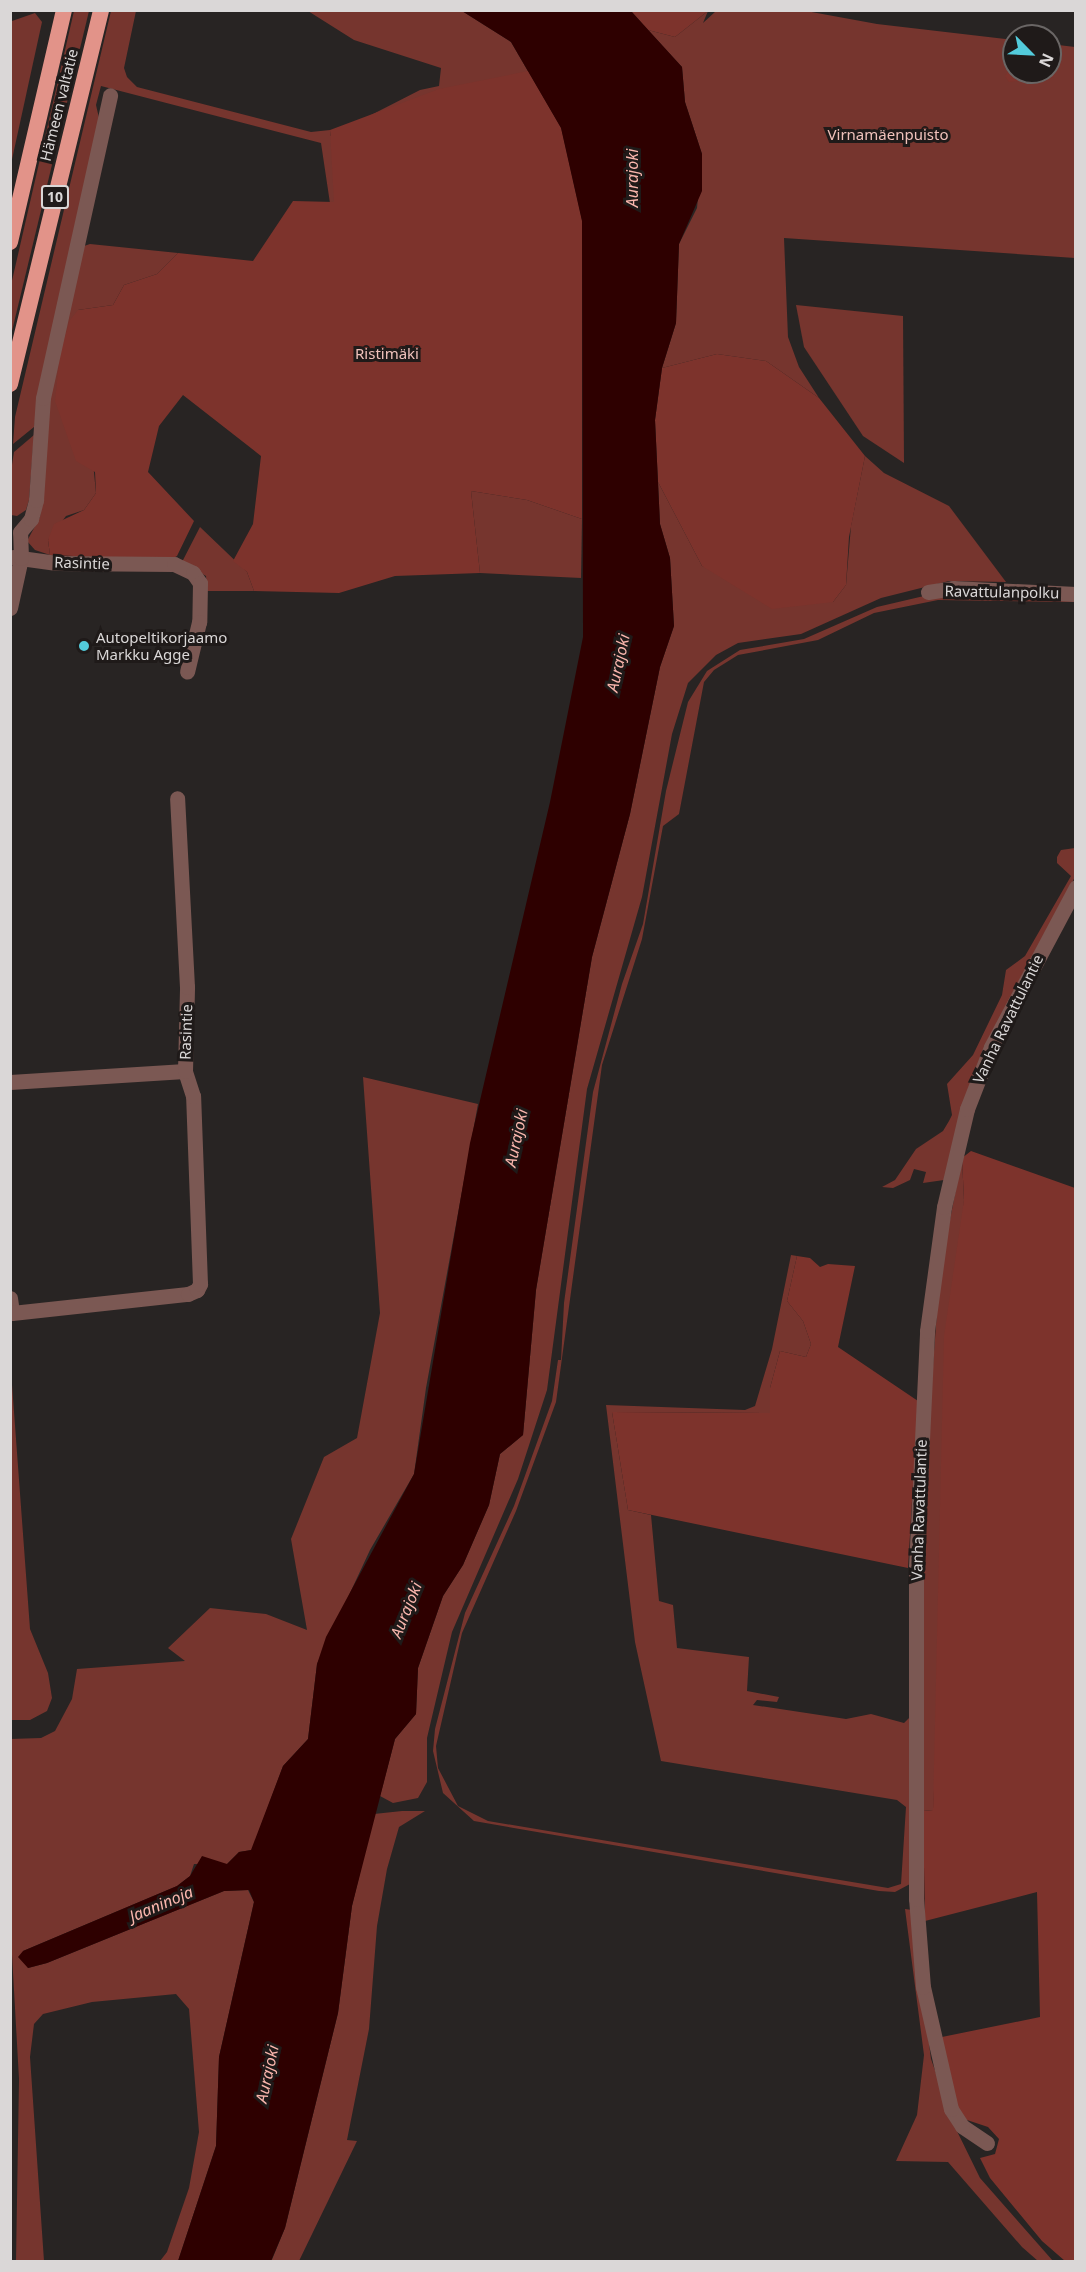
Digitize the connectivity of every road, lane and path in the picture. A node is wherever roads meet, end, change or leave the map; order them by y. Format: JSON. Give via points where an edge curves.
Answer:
{"nodes":[{"id":1,"x":64,"y":10,"type":"edge"},
{"id":2,"x":101,"y":10,"type":"edge"},
{"id":3,"x":110,"y":95,"type":"dead end"},
{"id":4,"x":10,"y":242,"type":"edge"},
{"id":5,"x":10,"y":384,"type":"edge"},
{"id":6,"x":15,"y":532,"type":"edge"},
{"id":7,"x":16,"y":557,"type":"edge"},
{"id":8,"x":928,"y":592,"type":"dead end"},
{"id":9,"x":1076,"y":594,"type":"edge"},
{"id":10,"x":10,"y":608,"type":"edge"},
{"id":11,"x":187,"y":672,"type":"dead end"},
{"id":12,"x":177,"y":798,"type":"dead end"},
{"id":13,"x":1076,"y":887,"type":"edge"},
{"id":14,"x":185,"y":1071,"type":"junction"},
{"id":15,"x":10,"y":1082,"type":"edge"},
{"id":16,"x":10,"y":1298,"type":"edge"},
{"id":17,"x":987,"y":2143,"type":"dead end"}],
"edges":[{"from":1,"to":4,"type":"highway","name":"Hämeen valtatie","number":"10"},
{"from":2,"to":5,"type":"highway","name":"Hämeen valtatie","number":"10"},
{"from":3,"to":6,"type":"street","via":[[43,398],[36,500],[31,519]]},
{"from":6,"to":7,"type":"street"},
{"from":7,"to":10,"type":"street"},
{"from":7,"to":11,"type":"street","name":"Rasintie","via":[[57,563],[174,564],[193,573],[200,583],[199,622]]},
{"from":8,"to":9,"type":"street","name":"Ravattulanpolku","via":[[953,588]]},
{"from":12,"to":14,"type":"street","name":"Rasintie","via":[[189,1037]]},
{"from":13,"to":17,"type":"street","name":"Vanha Ravattulantie","via":[[991,1047],[974,1088],[944,1207],[927,1330],[916,1567],[916,1899],[923,1987],[951,2109],[962,2126]]},
{"from":14,"to":15,"type":"street"},
{"from":14,"to":16,"type":"street","name":"Rasintie","via":[[193,1096],[202,1274],[197,1290],[12,1313]]}]}
